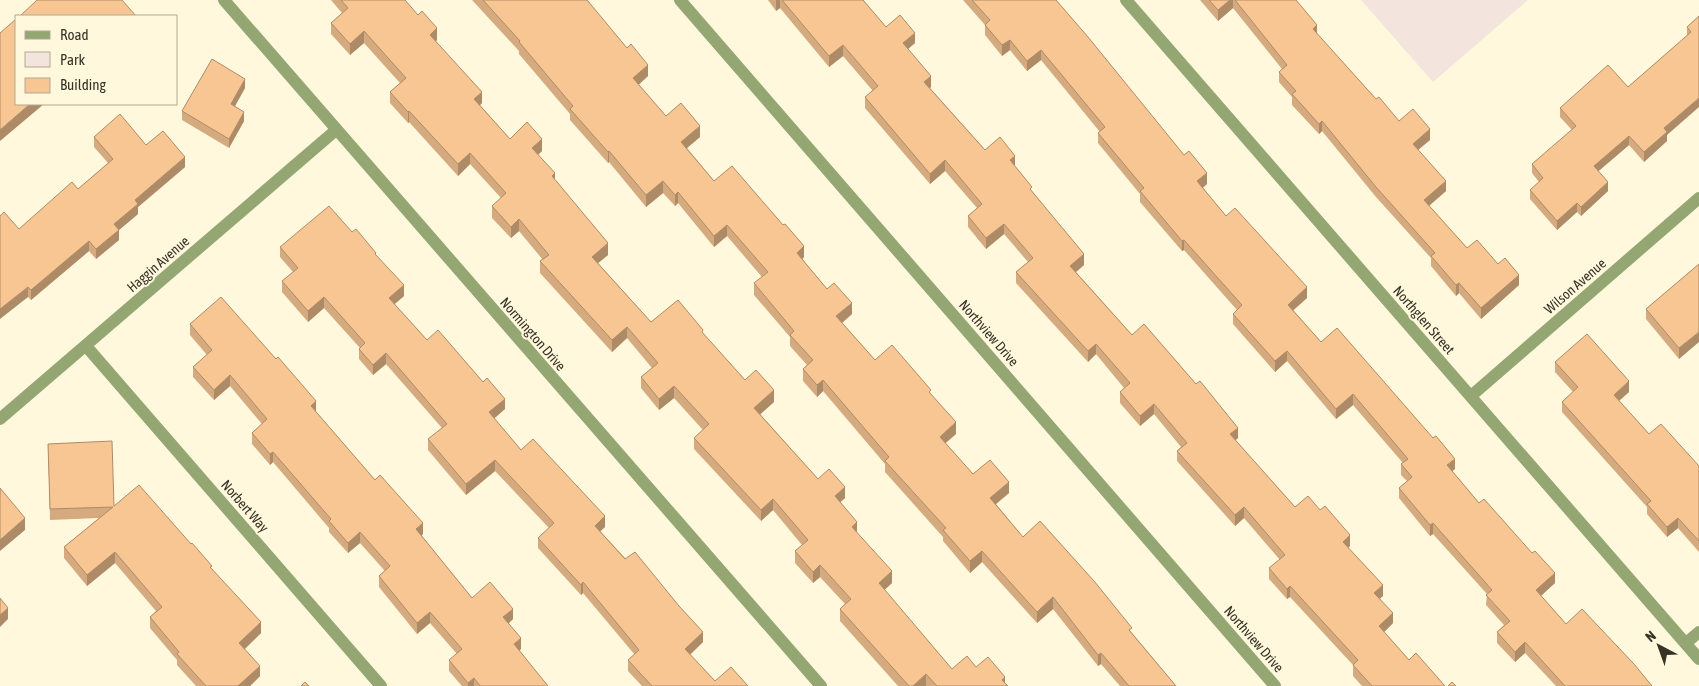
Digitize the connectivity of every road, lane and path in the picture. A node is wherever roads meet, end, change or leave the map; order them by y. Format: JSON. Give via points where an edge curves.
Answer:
{"nodes":[{"id":1,"x":224,"y":0,"type":"edge"},
{"id":2,"x":680,"y":0,"type":"edge"},
{"id":3,"x":1126,"y":0,"type":"edge"},
{"id":4,"x":336,"y":130,"type":"junction"},
{"id":5,"x":1699,"y":198,"type":"edge"},
{"id":6,"x":86,"y":346,"type":"junction"},
{"id":7,"x":1470,"y":396,"type":"junction"},
{"id":8,"x":0,"y":419,"type":"edge"},
{"id":9,"x":1699,"y":632,"type":"edge"},
{"id":10,"x":1686,"y":643,"type":"junction"},
{"id":11,"x":1699,"y":658,"type":"edge"},
{"id":12,"x":381,"y":686,"type":"edge"},
{"id":13,"x":821,"y":686,"type":"edge"},
{"id":14,"x":1275,"y":686,"type":"edge"}],
"edges":[{"from":1,"to":4,"type":"street","name":"Normington Drive"},
{"from":2,"to":14,"type":"street","name":"Northview Drive"},
{"from":3,"to":7,"type":"street","name":"Northglen Street"},
{"from":4,"to":6,"type":"street","name":"Haggin Avenue"},
{"from":4,"to":13,"type":"street","name":"Normington Drive"},
{"from":5,"to":7,"type":"street","name":"Wilson Avenue"},
{"from":6,"to":8,"type":"street","name":"Haggin Avenue"},
{"from":6,"to":12,"type":"street","name":"Norbert Way"},
{"from":7,"to":10,"type":"street","name":"Northglen Street"},
{"from":9,"to":10,"type":"street"},
{"from":10,"to":11,"type":"street","name":"Northglen Street"}]}
